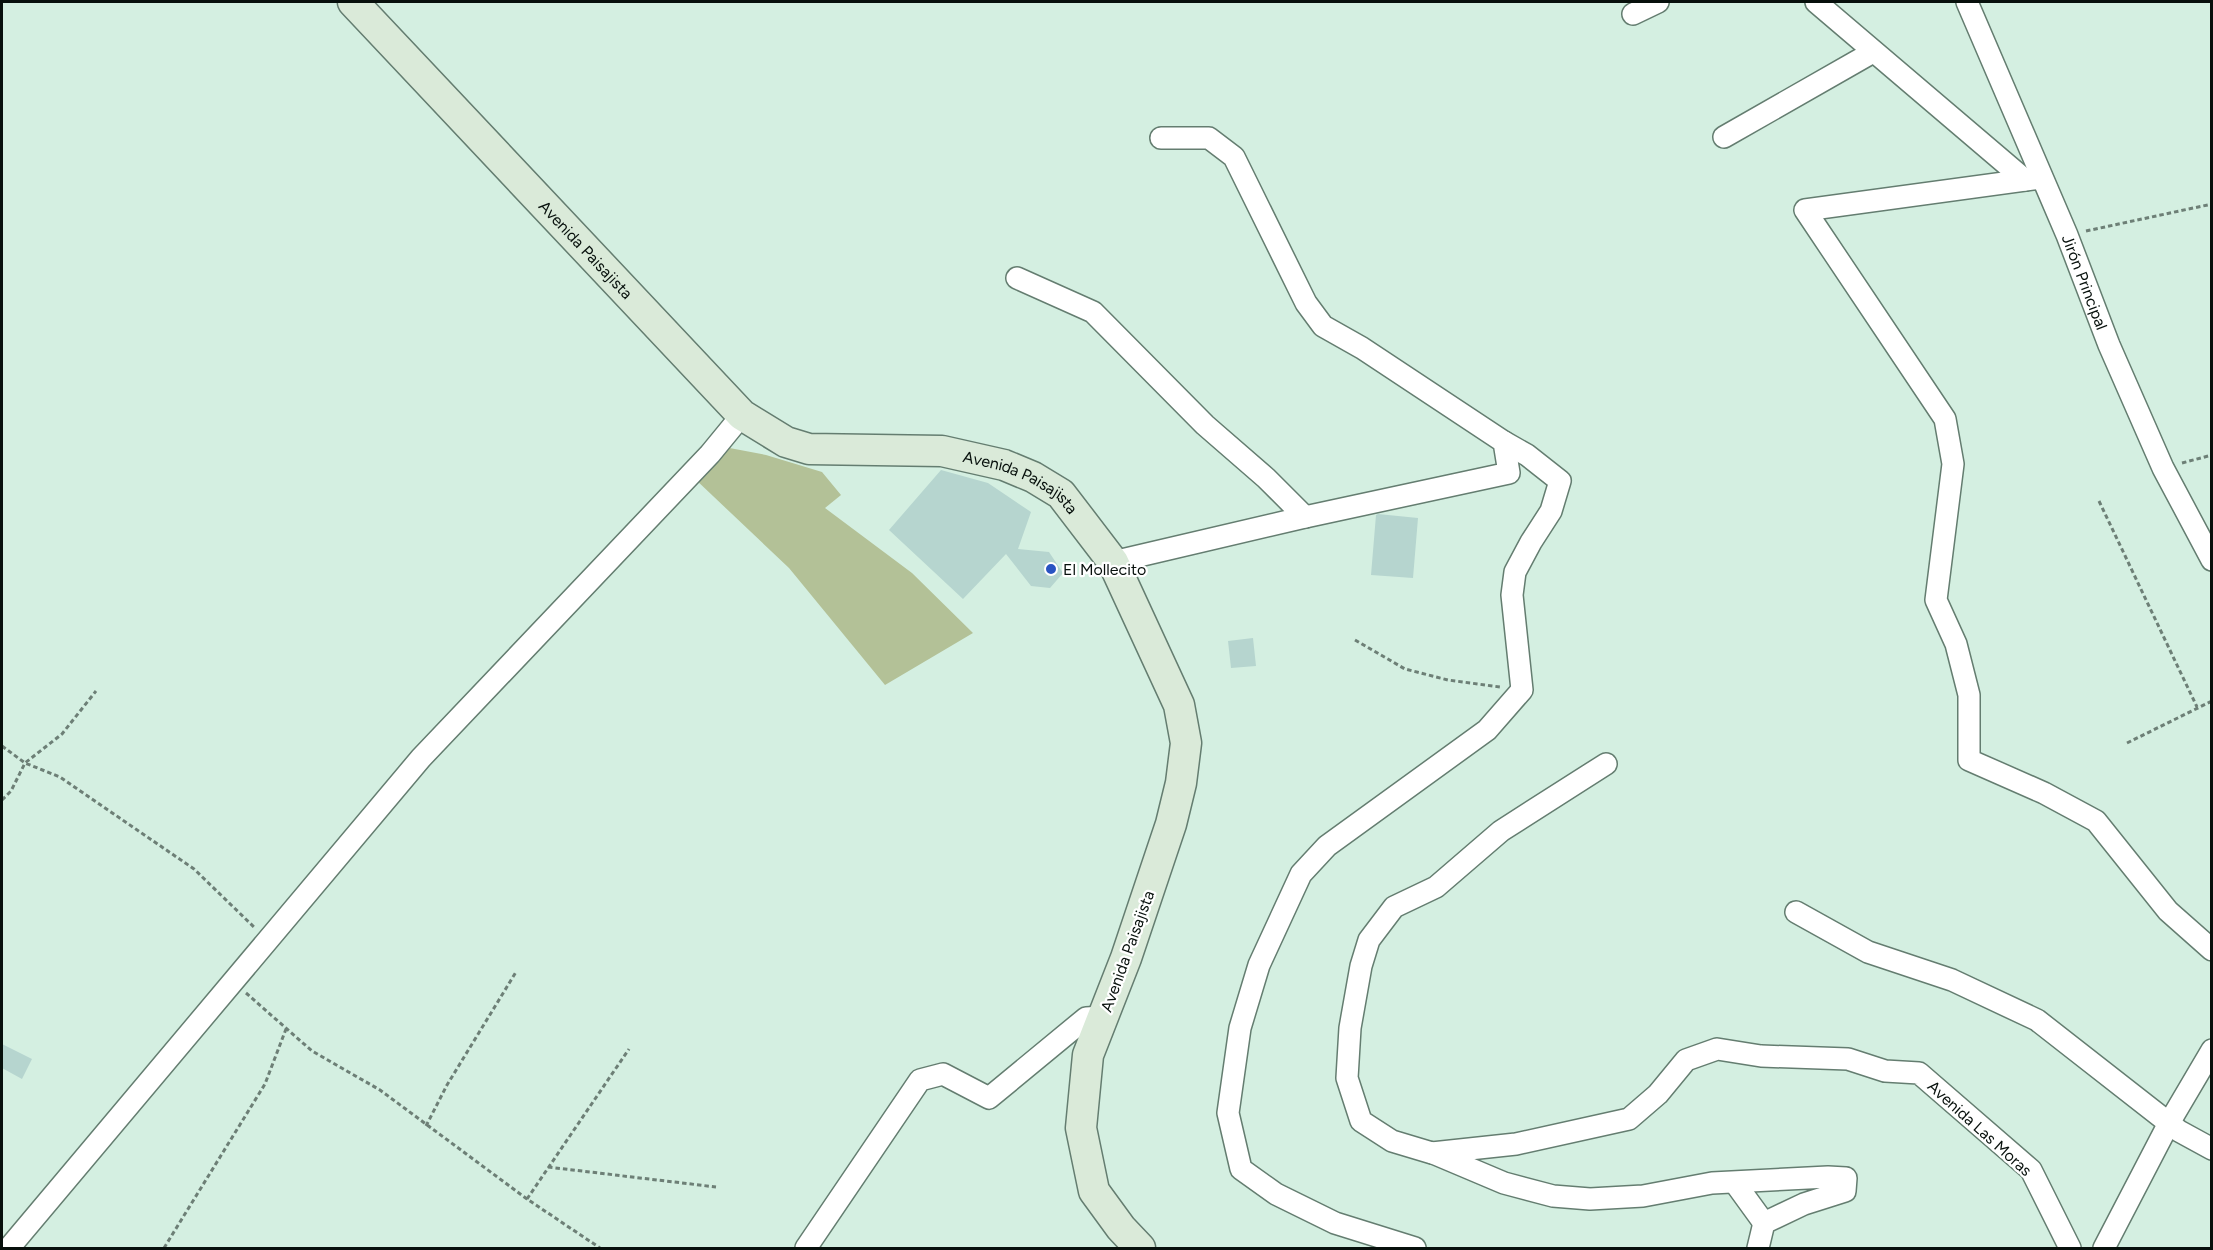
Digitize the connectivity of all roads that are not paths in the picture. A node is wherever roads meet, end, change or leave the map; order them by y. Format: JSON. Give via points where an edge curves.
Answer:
{"nodes":[{"id":1,"x":353,"y":2,"type":"edge"},
{"id":2,"x":1658,"y":2,"type":"edge"},
{"id":3,"x":1816,"y":2,"type":"edge"},
{"id":4,"x":1967,"y":2,"type":"edge"},
{"id":5,"x":1633,"y":14,"type":"dead end"},
{"id":6,"x":1873,"y":51,"type":"junction"},
{"id":7,"x":1724,"y":137,"type":"dead end"},
{"id":8,"x":1161,"y":138,"type":"dead end"},
{"id":9,"x":2033,"y":179,"type":"junction"},
{"id":10,"x":1017,"y":278,"type":"dead end"},
{"id":11,"x":742,"y":415,"type":"junction"},
{"id":12,"x":1504,"y":442,"type":"junction"},
{"id":13,"x":1305,"y":517,"type":"junction"},
{"id":14,"x":2211,"y":560,"type":"edge"},
{"id":15,"x":1113,"y":562,"type":"junction"},
{"id":16,"x":1606,"y":764,"type":"dead end"},
{"id":17,"x":1796,"y":912,"type":"dead end"},
{"id":18,"x":2211,"y":950,"type":"edge"},
{"id":19,"x":1103,"y":1017,"type":"junction"},
{"id":20,"x":2211,"y":1050,"type":"edge"},
{"id":21,"x":2169,"y":1123,"type":"junction"},
{"id":22,"x":2211,"y":1149,"type":"edge"},
{"id":23,"x":1432,"y":1153,"type":"junction"},
{"id":24,"x":1736,"y":1183,"type":"junction"},
{"id":25,"x":1764,"y":1223,"type":"junction"},
{"id":26,"x":9,"y":1248,"type":"edge"},
{"id":27,"x":807,"y":1248,"type":"edge"},
{"id":28,"x":1140,"y":1248,"type":"edge"},
{"id":29,"x":1415,"y":1248,"type":"edge"},
{"id":30,"x":1758,"y":1248,"type":"edge"},
{"id":31,"x":2070,"y":1248,"type":"edge"},
{"id":32,"x":2104,"y":1248,"type":"edge"}],
"edges":[{"from":1,"to":11,"type":"main road","name":"Avenida Paisajista"},
{"from":2,"to":5,"type":"street"},
{"from":3,"to":6,"type":"street"},
{"from":4,"to":9,"type":"street","name":"Jirón Principal"},
{"from":6,"to":7,"type":"street"},
{"from":6,"to":9,"type":"street"},
{"from":8,"to":12,"type":"street","via":[[1209,138],[1234,157],[1306,303],[1323,326]]},
{"from":9,"to":14,"type":"street","name":"Jirón Principal","via":[[2067,235],[2109,345],[2163,468]]},
{"from":9,"to":18,"type":"street","via":[[1805,210],[1945,419],[1953,464],[1936,600],[1956,644],[1969,695],[1969,760],[2096,821],[2168,911]]},
{"from":10,"to":13,"type":"street","via":[[1093,312],[1204,425]]},
{"from":11,"to":15,"type":"main road","name":"Avenida Paisajista","via":[[786,442],[809,449],[942,451],[1004,465],[1061,494]]},
{"from":11,"to":26,"type":"street","via":[[710,454],[421,758]]},
{"from":12,"to":13,"type":"street","via":[[1509,472]]},
{"from":12,"to":29,"type":"street","via":[[1560,481],[1551,511],[1515,572],[1512,595],[1522,690],[1487,730],[1327,846],[1301,874],[1259,965],[1240,1028],[1228,1113],[1241,1169],[1276,1194],[1335,1223]]},
{"from":13,"to":15,"type":"street"},
{"from":15,"to":19,"type":"main road","name":"Avenida Paisajista","via":[[1179,705],[1186,743],[1171,824]]},
{"from":16,"to":23,"type":"street","via":[[1502,831],[1436,887],[1394,907],[1369,940],[1350,1028],[1347,1078],[1361,1121],[1392,1141]]},
{"from":17,"to":21,"type":"street","via":[[1868,952],[1952,980],[2037,1020]]},
{"from":19,"to":27,"type":"street","via":[[1086,1018],[989,1098],[943,1074],[920,1080]]},
{"from":19,"to":28,"type":"main road","name":"Avenida Paisajista","via":[[1088,1055],[1081,1128],[1094,1191]]},
{"from":20,"to":21,"type":"street"},
{"from":21,"to":22,"type":"street"},
{"from":21,"to":32,"type":"street"},
{"from":23,"to":24,"type":"street","via":[[1504,1184],[1553,1196],[1643,1196]]},
{"from":23,"to":31,"type":"street","name":"Avenida Las Moras","via":[[1516,1144],[1629,1119],[1658,1094],[1686,1060],[1717,1049],[1761,1056],[1848,1059],[1885,1071],[1919,1073],[2031,1170]]},
{"from":24,"to":25,"type":"street"},
{"from":24,"to":25,"type":"street","via":[[1846,1178],[1845,1191]]},
{"from":25,"to":30,"type":"street"}]}
